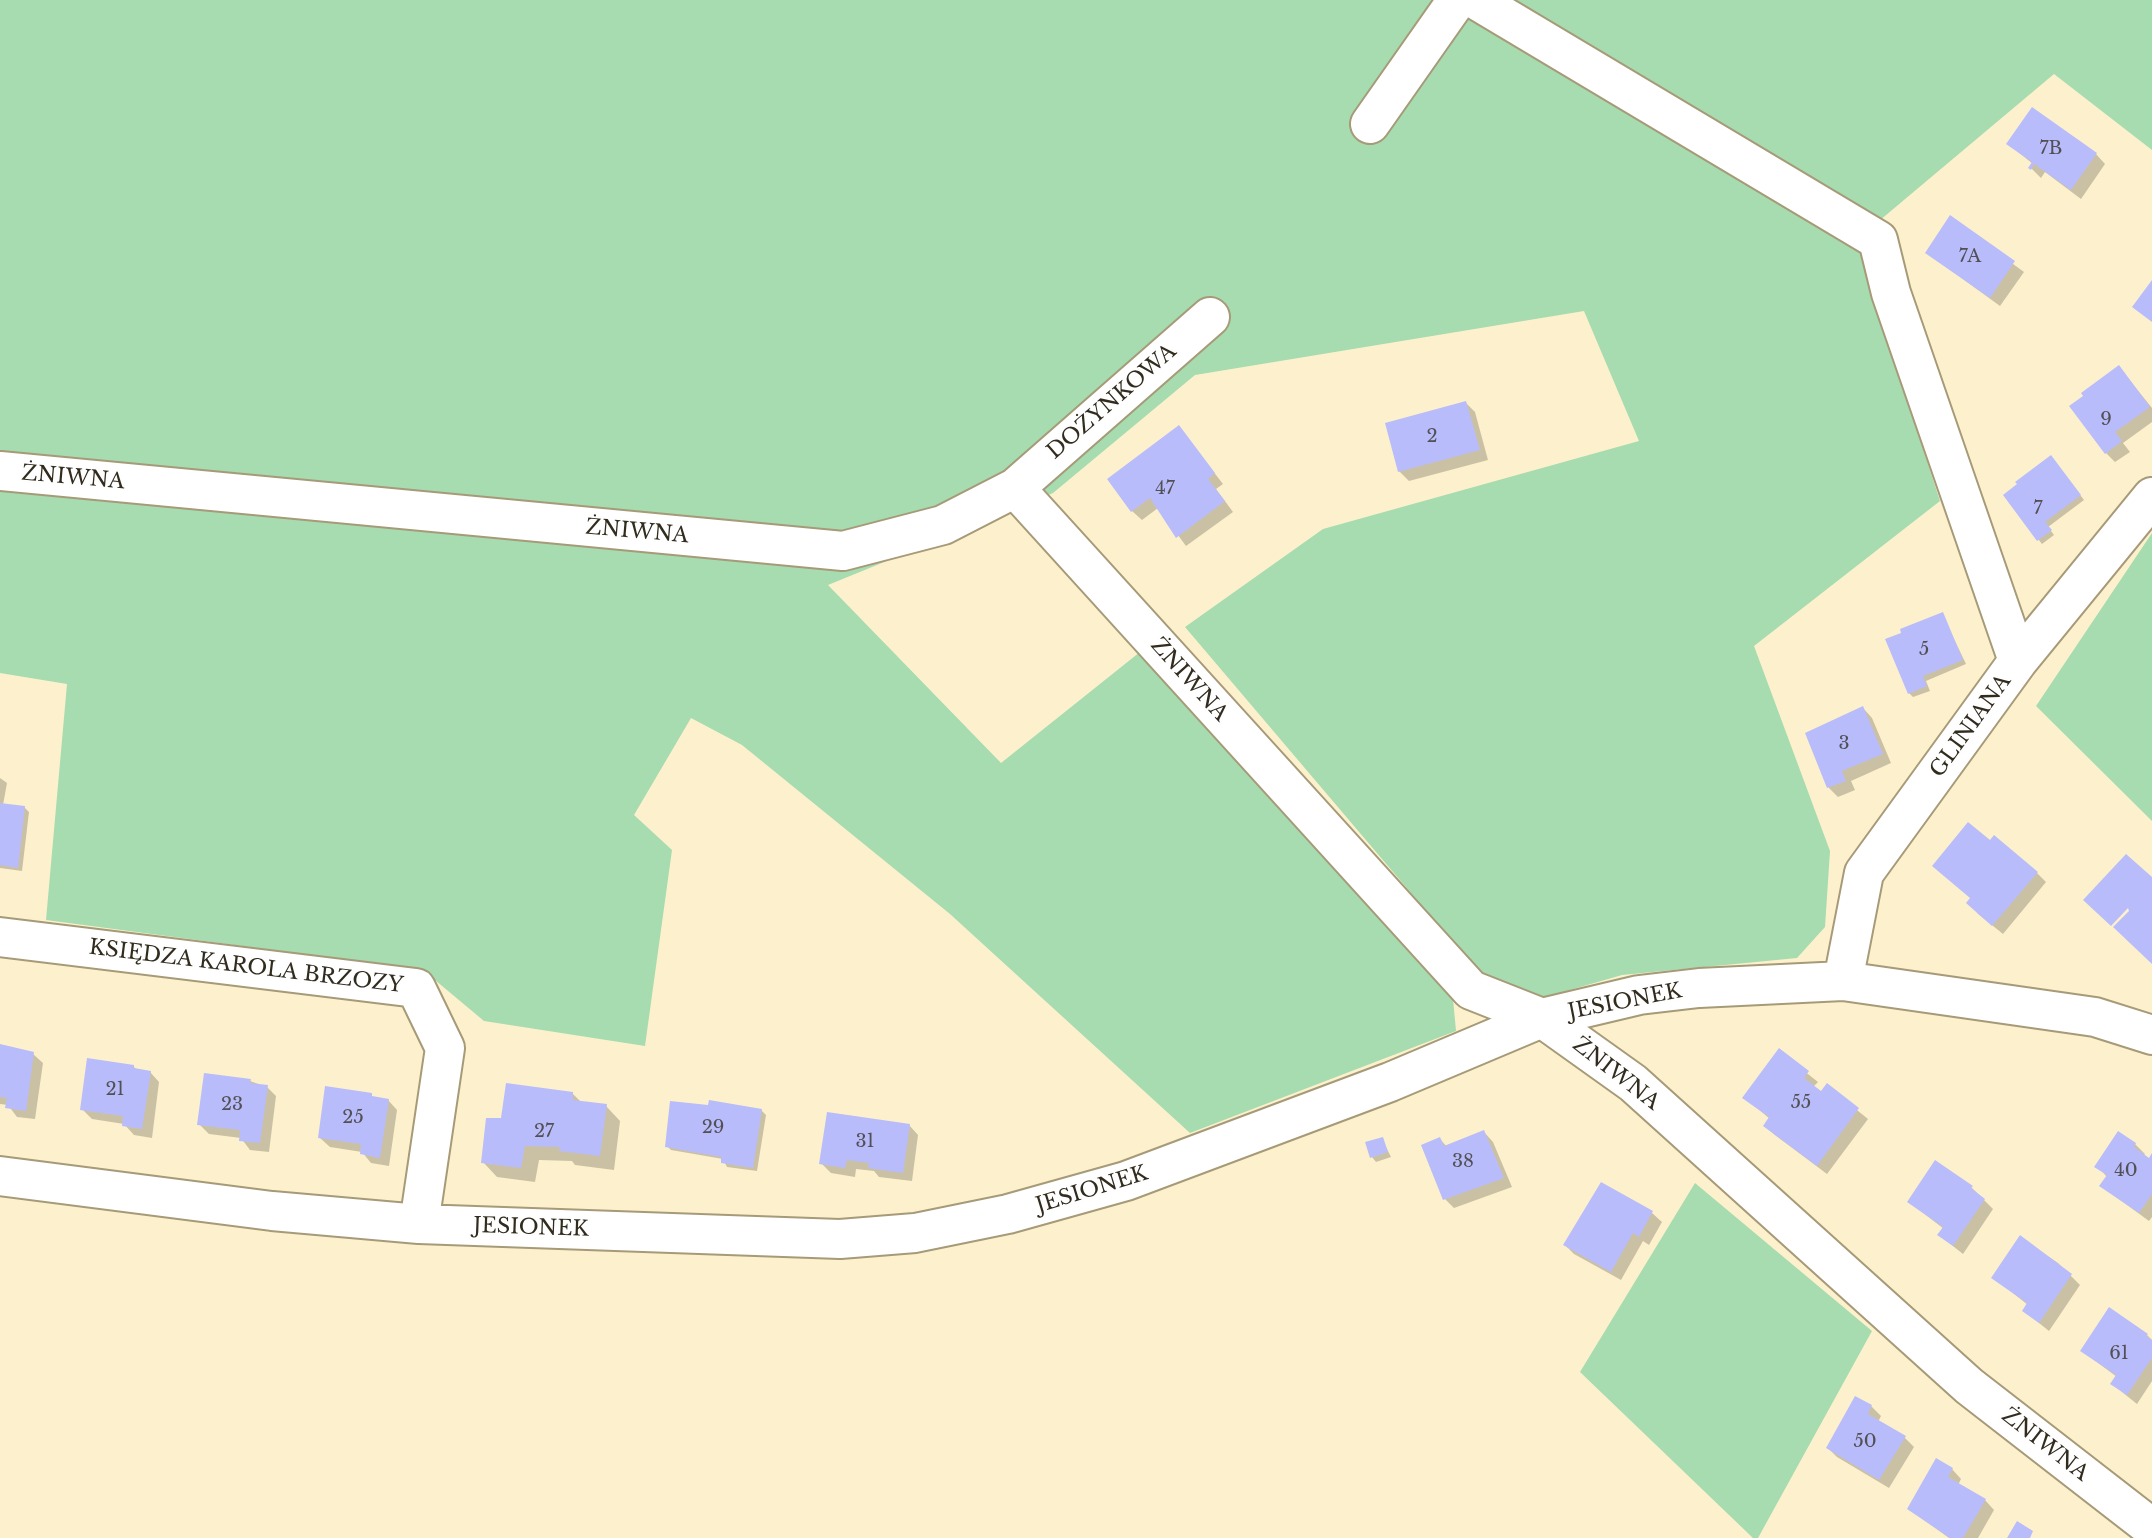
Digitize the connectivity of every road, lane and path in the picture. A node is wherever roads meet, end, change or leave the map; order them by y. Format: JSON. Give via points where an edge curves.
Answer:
{"nodes":[{"id":1,"x":1457,"y":0,"type":"edge"},
{"id":2,"x":1475,"y":0,"type":"edge"},
{"id":3,"x":1370,"y":124,"type":"dead end"},
{"id":4,"x":1210,"y":317,"type":"dead end"},
{"id":5,"x":0,"y":471,"type":"edge"},
{"id":6,"x":1015,"y":488,"type":"junction"},
{"id":7,"x":2152,"y":497,"type":"edge"},
{"id":8,"x":2018,"y":661,"type":"junction"},
{"id":9,"x":0,"y":937,"type":"edge"},
{"id":10,"x":1843,"y":981,"type":"junction"},
{"id":11,"x":1542,"y":1018,"type":"junction"},
{"id":12,"x":2152,"y":1035,"type":"edge"},
{"id":13,"x":0,"y":1177,"type":"edge"},
{"id":14,"x":419,"y":1224,"type":"junction"},
{"id":15,"x":2152,"y":1528,"type":"edge"}],
"edges":[{"from":1,"to":3,"type":"street"},
{"from":2,"to":8,"type":"street","via":[[1878,240],[1891,293]]},
{"from":4,"to":6,"type":"street","name":"DOŻYNKOWA"},
{"from":5,"to":6,"type":"street","name":"ŻNIWNA","via":[[843,551],[943,525]]},
{"from":6,"to":11,"type":"street","name":"ŻNIWNA","via":[[1471,990]]},
{"from":7,"to":8,"type":"street","name":"GLINIANA"},
{"from":8,"to":10,"type":"street","name":"GLINIANA","via":[[1864,873]]},
{"from":9,"to":14,"type":"street","name":"KSIĘDZA KAROLA BRZOZY","via":[[416,988],[445,1048]]},
{"from":10,"to":11,"type":"street","name":"JESIONEK","via":[[1639,995]]},
{"from":10,"to":12,"type":"street","name":"JESIONEK","via":[[2095,1017]]},
{"from":11,"to":14,"type":"street","name":"JESIONEK","via":[[1390,1082],[1126,1181],[1008,1214],[915,1233],[840,1239]]},
{"from":11,"to":15,"type":"street","name":"ŻNIWNA","via":[[1633,1083],[1969,1386]]},
{"from":13,"to":14,"type":"street","name":"JESIONEK"}]}
